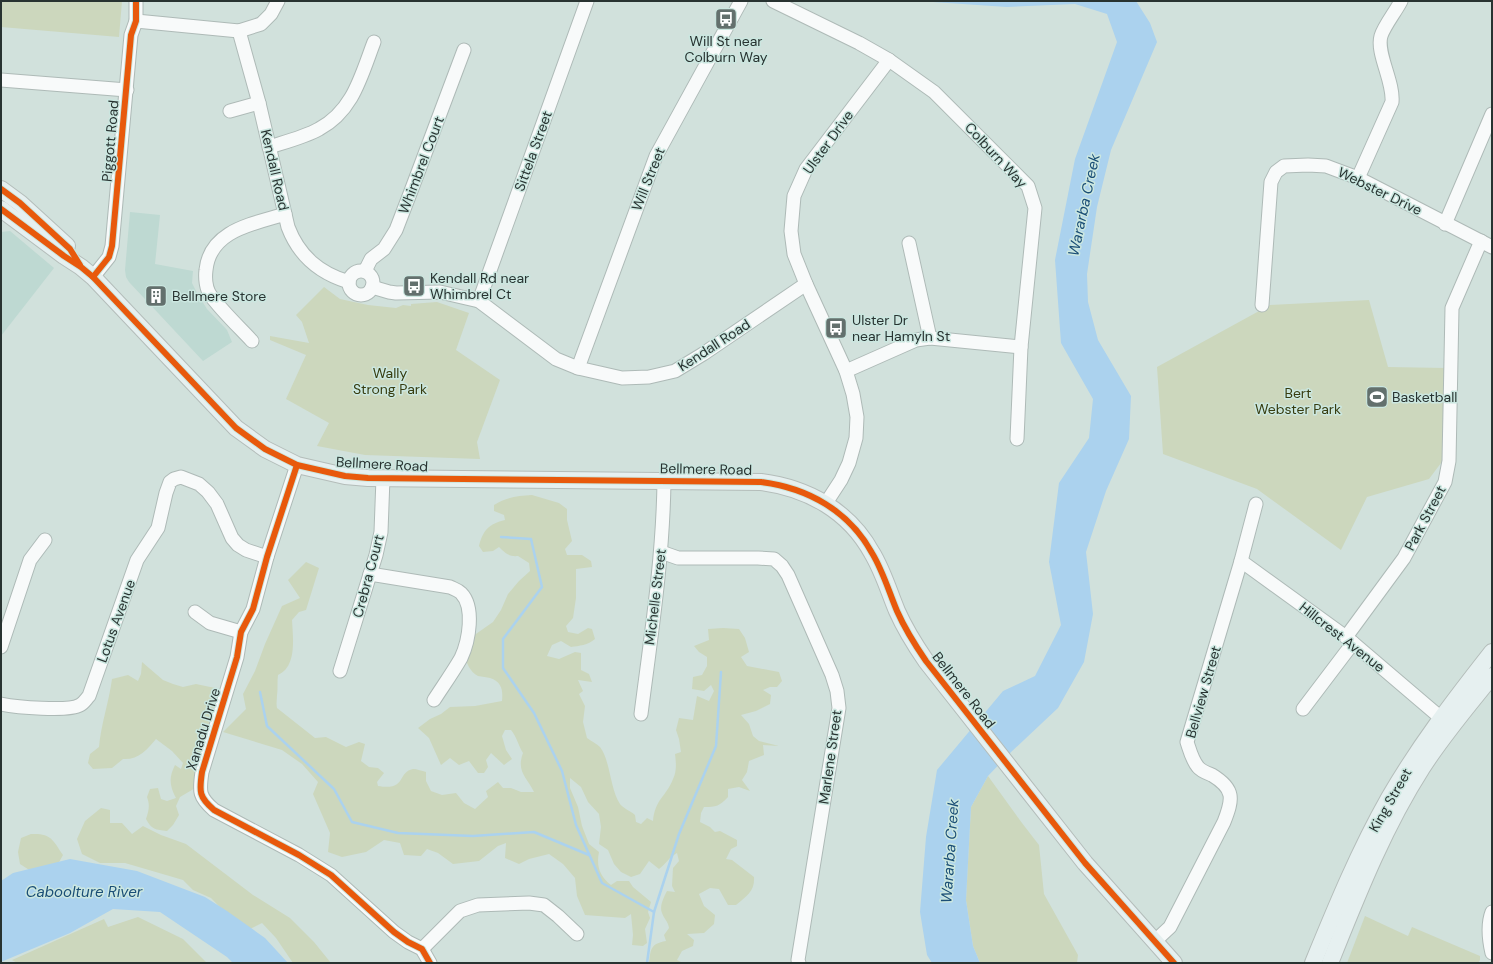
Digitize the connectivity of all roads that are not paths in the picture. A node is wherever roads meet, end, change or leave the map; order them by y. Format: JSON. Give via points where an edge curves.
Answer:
{"nodes":[{"id":1,"x":136,"y":1,"type":"edge"},
{"id":2,"x":278,"y":1,"type":"edge"},
{"id":3,"x":587,"y":1,"type":"edge"},
{"id":4,"x":741,"y":1,"type":"edge"},
{"id":5,"x":773,"y":1,"type":"edge"},
{"id":6,"x":1401,"y":1,"type":"edge"},
{"id":7,"x":136,"y":21,"type":"junction"},
{"id":8,"x":239,"y":31,"type":"junction"},
{"id":9,"x":374,"y":42,"type":"dead end"},
{"id":10,"x":464,"y":50,"type":"dead end"},
{"id":11,"x":889,"y":60,"type":"junction"},
{"id":12,"x":1,"y":80,"type":"edge"},
{"id":13,"x":127,"y":90,"type":"junction"},
{"id":14,"x":259,"y":103,"type":"junction"},
{"id":15,"x":230,"y":111,"type":"dead end"},
{"id":16,"x":1492,"y":114,"type":"edge"},
{"id":17,"x":269,"y":147,"type":"junction"},
{"id":18,"x":1358,"y":178,"type":"junction"},
{"id":19,"x":1,"y":189,"type":"edge"},
{"id":20,"x":3,"y":212,"type":"edge"},
{"id":21,"x":285,"y":214,"type":"junction"},
{"id":22,"x":1445,"y":224,"type":"junction"},
{"id":23,"x":909,"y":243,"type":"dead end"},
{"id":24,"x":1487,"y":244,"type":"edge"},
{"id":25,"x":365,"y":271,"type":"junction"},
{"id":26,"x":87,"y":272,"type":"junction"},
{"id":27,"x":349,"y":282,"type":"junction"},
{"id":28,"x":806,"y":284,"type":"junction"},
{"id":29,"x":372,"y":287,"type":"junction"},
{"id":30,"x":479,"y":301,"type":"junction"},
{"id":31,"x":1262,"y":305,"type":"dead end"},
{"id":32,"x":930,"y":338,"type":"junction"},
{"id":33,"x":252,"y":341,"type":"dead end"},
{"id":34,"x":1021,"y":347,"type":"junction"},
{"id":35,"x":578,"y":368,"type":"junction"},
{"id":36,"x":846,"y":371,"type":"junction"},
{"id":37,"x":1017,"y":439,"type":"dead end"},
{"id":38,"x":297,"y":465,"type":"junction"},
{"id":39,"x":383,"y":478,"type":"junction"},
{"id":40,"x":664,"y":481,"type":"junction"},
{"id":41,"x":826,"y":503,"type":"junction"},
{"id":42,"x":1256,"y":504,"type":"dead end"},
{"id":43,"x":45,"y":540,"type":"dead end"},
{"id":44,"x":661,"y":552,"type":"junction"},
{"id":45,"x":267,"y":556,"type":"junction"},
{"id":46,"x":1241,"y":560,"type":"junction"},
{"id":47,"x":370,"y":574,"type":"junction"},
{"id":48,"x":195,"y":612,"type":"dead end"},
{"id":49,"x":241,"y":632,"type":"junction"},
{"id":50,"x":1349,"y":640,"type":"junction"},
{"id":51,"x":1,"y":647,"type":"edge"},
{"id":52,"x":1492,"y":652,"type":"edge"},
{"id":53,"x":340,"y":671,"type":"dead end"},
{"id":54,"x":1492,"y":676,"type":"edge"},
{"id":55,"x":434,"y":700,"type":"dead end"},
{"id":56,"x":1,"y":704,"type":"edge"},
{"id":57,"x":1303,"y":709,"type":"dead end"},
{"id":58,"x":641,"y":714,"type":"dead end"},
{"id":59,"x":1441,"y":718,"type":"junction"},
{"id":60,"x":1492,"y":912,"type":"edge"},
{"id":61,"x":577,"y":934,"type":"dead end"},
{"id":62,"x":1155,"y":941,"type":"junction"},
{"id":63,"x":422,"y":949,"type":"junction"},
{"id":64,"x":1492,"y":954,"type":"edge"},
{"id":65,"x":430,"y":963,"type":"edge"},
{"id":66,"x":799,"y":963,"type":"edge"},
{"id":67,"x":1174,"y":963,"type":"edge"},
{"id":68,"x":1312,"y":963,"type":"edge"},
{"id":69,"x":1330,"y":963,"type":"edge"}],
"edges":[{"from":1,"to":7,"type":"street","name":"Piggott Road"},
{"from":2,"to":8,"type":"street","via":[[271,14],[261,24]]},
{"from":3,"to":30,"type":"street","name":"Sittela Street"},
{"from":4,"to":35,"type":"street","name":"Will Street","via":[[656,156]]},
{"from":5,"to":11,"type":"street","name":"Colburn Way"},
{"from":6,"to":18,"type":"street","via":[[1381,36],[1380,48],[1393,92],[1392,102]]},
{"from":7,"to":8,"type":"street"},
{"from":7,"to":13,"type":"street","name":"Piggott Road","via":[[131,35]]},
{"from":8,"to":14,"type":"street","name":"Kendall Road"},
{"from":9,"to":17,"type":"street","via":[[354,93],[339,115],[319,129]]},
{"from":10,"to":25,"type":"street","name":"Whimbrel Court","via":[[396,230],[384,249],[370,259]]},
{"from":11,"to":28,"type":"street","name":"Ulster Drive","via":[[806,169],[794,196],[791,231],[794,254]]},
{"from":11,"to":34,"type":"street","name":"Colburn Way","via":[[934,92],[1028,186],[1035,208]]},
{"from":12,"to":13,"type":"street"},
{"from":13,"to":26,"type":"street","name":"Piggott Road","via":[[112,246],[108,257]]},
{"from":14,"to":15,"type":"street"},
{"from":14,"to":17,"type":"street","name":"Kendall Road"},
{"from":16,"to":22,"type":"street"},
{"from":17,"to":21,"type":"street","name":"Kendall Road"},
{"from":18,"to":22,"type":"street","name":"Webster Drive"},
{"from":18,"to":31,"type":"street","name":"Webster Drive","via":[[1326,166],[1284,166],[1276,172],[1271,182]]},
{"from":19,"to":26,"type":"main road","name":"Bellmere Road","via":[[70,248]]},
{"from":20,"to":26,"type":"main road","name":"Bellmere Road"},
{"from":21,"to":27,"type":"street","name":"Kendall Road","via":[[293,240],[306,258],[326,273]]},
{"from":21,"to":33,"type":"street","via":[[239,228],[218,241],[207,259],[205,278],[210,295]]},
{"from":22,"to":24,"type":"street","name":"Webster Drive"},
{"from":23,"to":32,"type":"street"},
{"from":24,"to":50,"type":"street","name":"Park Street","via":[[1452,308],[1449,461],[1445,482],[1404,558]]},
{"from":25,"to":27,"type":"street","via":[[356,272]]},
{"from":25,"to":29,"type":"street","via":[[372,278]]},
{"from":26,"to":38,"type":"main road","name":"Bellmere Road","via":[[236,428],[266,449]]},
{"from":27,"to":29,"type":"street","via":[[352,291],[358,295],[368,293]]},
{"from":28,"to":35,"type":"street","name":"Kendall Road","via":[[675,371],[649,377],[622,378]]},
{"from":28,"to":36,"type":"street","name":"Ulster Drive"},
{"from":29,"to":30,"type":"street","name":"Kendall Road","via":[[396,293],[440,292]]},
{"from":30,"to":35,"type":"street","name":"Kendall Road","via":[[556,359]]},
{"from":32,"to":34,"type":"street"},
{"from":32,"to":36,"type":"street","via":[[916,340]]},
{"from":34,"to":37,"type":"street","name":"Colburn Way"},
{"from":36,"to":41,"type":"street","name":"Ulster Drive","via":[[857,417],[856,438],[849,463]]},
{"from":38,"to":39,"type":"main road","name":"Bellmere Road","via":[[345,476]]},
{"from":38,"to":45,"type":"street","name":"Xanadu Drive"},
{"from":39,"to":40,"type":"main road","name":"Bellmere Road"},
{"from":39,"to":47,"type":"street","name":"Crebra Court","via":[[381,532]]},
{"from":40,"to":41,"type":"main road","name":"Bellmere Road","via":[[778,484]]},
{"from":40,"to":44,"type":"street","name":"Michelle Street"},
{"from":41,"to":62,"type":"main road","name":"Bellmere Road","via":[[859,533],[872,552],[908,634],[926,661],[1086,863]]},
{"from":42,"to":46,"type":"street","name":"Bellview Street"},
{"from":43,"to":51,"type":"street","via":[[30,560]]},
{"from":44,"to":58,"type":"street","name":"Michelle Street"},
{"from":44,"to":66,"type":"street","name":"Marlene Street","via":[[678,558],[774,559],[788,575],[832,675],[839,708]]},
{"from":45,"to":49,"type":"street","name":"Xanadu Drive","via":[[252,609]]},
{"from":45,"to":56,"type":"street","name":"Lotus Avenue","via":[[238,545],[232,538],[217,504],[199,484],[181,477],[174,479],[166,493],[158,528],[137,560],[89,696],[81,704],[70,708]]},
{"from":46,"to":50,"type":"street","name":"Hillcrest Avenue"},
{"from":46,"to":62,"type":"street","name":"Bellview Street","via":[[1187,742],[1191,756],[1199,768],[1223,782],[1229,791],[1230,808],[1170,927]]},
{"from":47,"to":53,"type":"street","name":"Crebra Court"},
{"from":47,"to":55,"type":"street","via":[[450,587],[461,592],[467,602],[470,625],[461,657]]},
{"from":48,"to":49,"type":"street","via":[[210,623]]},
{"from":49,"to":63,"type":"street","name":"Xanadu Drive","via":[[237,657],[202,772],[200,787],[204,801],[214,810],[331,875],[394,932]]},
{"from":50,"to":57,"type":"street","name":"Park Street"},
{"from":50,"to":59,"type":"street","name":"Hillcrest Avenue"},
{"from":52,"to":59,"type":"main road","name":"King Street"},
{"from":54,"to":69,"type":"main road","name":"King Street","via":[[1441,740],[1387,828]]},
{"from":59,"to":68,"type":"main road","name":"King Street","via":[[1400,780],[1373,828]]},
{"from":60,"to":64,"type":"street","via":[[1489,920]]},
{"from":61,"to":63,"type":"street","via":[[544,906],[529,903],[478,905],[460,911]]},
{"from":62,"to":67,"type":"main road","name":"Bellmere Road"},
{"from":63,"to":65,"type":"street"}]}
